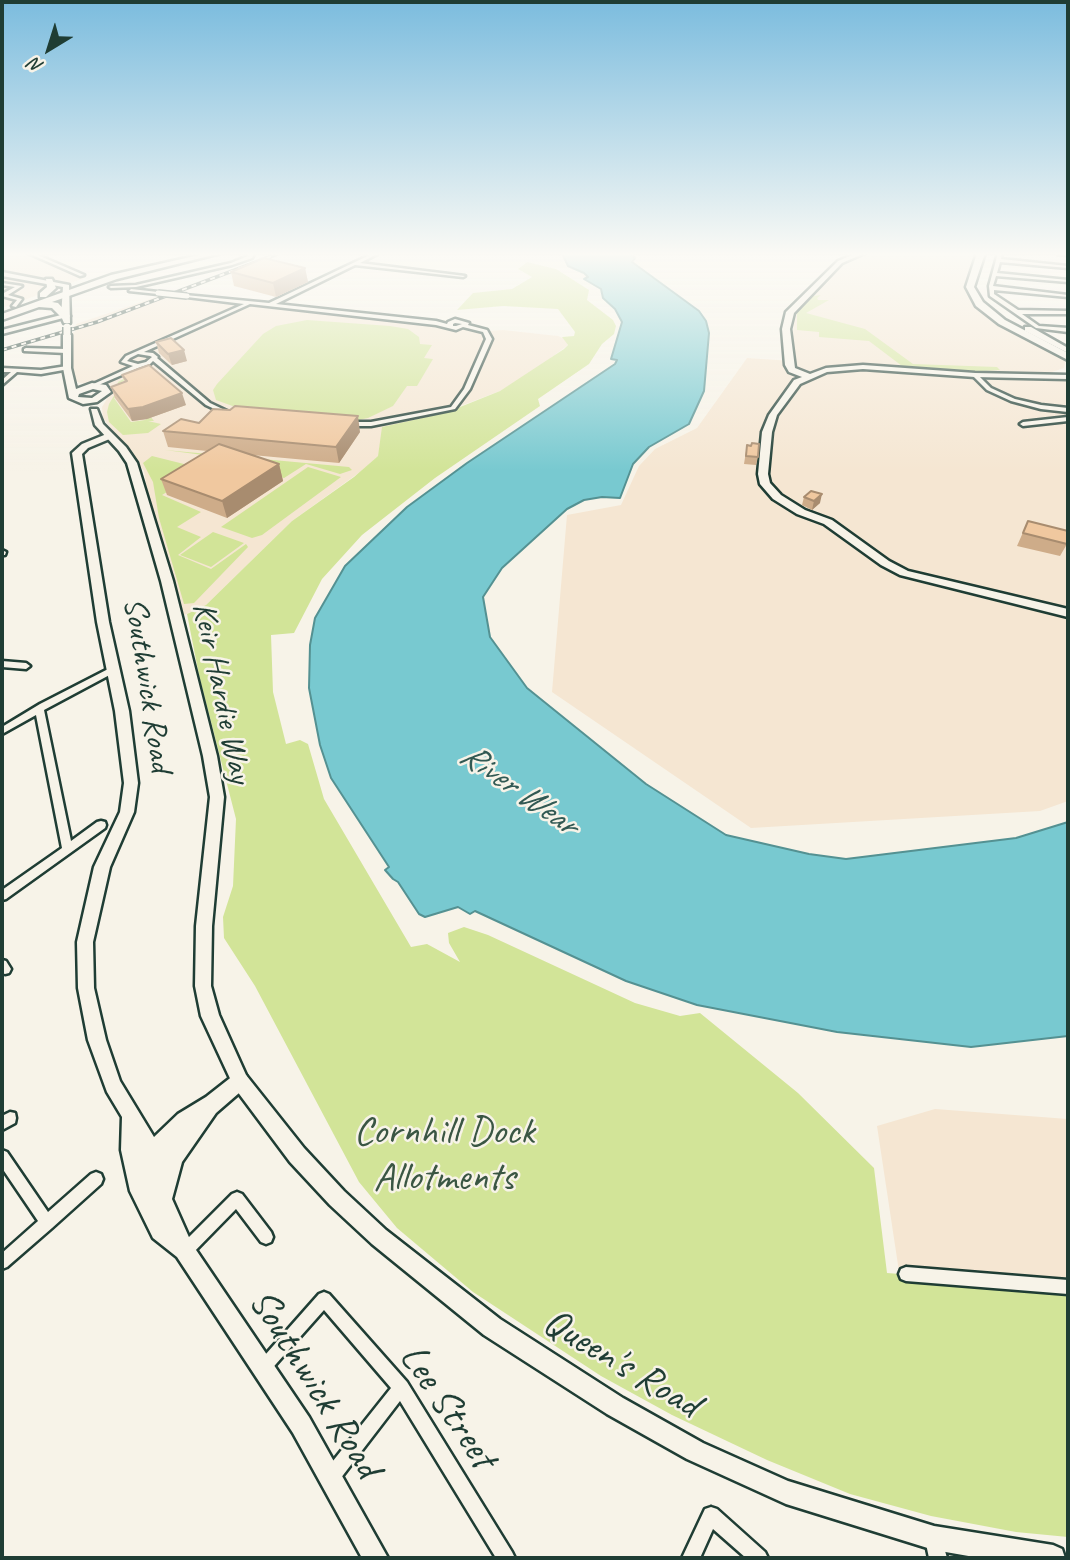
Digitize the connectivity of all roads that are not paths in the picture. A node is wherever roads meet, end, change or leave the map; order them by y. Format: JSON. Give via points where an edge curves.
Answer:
{"nodes":[{"id":1,"x":66,"y":325,"type":"edge"},
{"id":2,"x":59,"y":326,"type":"edge"},
{"id":3,"x":209,"y":326,"type":"edge"},
{"id":4,"x":466,"y":326,"type":"edge"},
{"id":5,"x":787,"y":326,"type":"edge"},
{"id":6,"x":1011,"y":326,"type":"edge"},
{"id":7,"x":1022,"y":326,"type":"edge"},
{"id":8,"x":1038,"y":326,"type":"edge"},
{"id":9,"x":1068,"y":330,"type":"edge"},
{"id":10,"x":2,"y":332,"type":"edge"},
{"id":11,"x":26,"y":350,"type":"dead end"},
{"id":12,"x":65,"y":351,"type":"junction"},
{"id":13,"x":1068,"y":352,"type":"edge"},
{"id":14,"x":153,"y":358,"type":"junction"},
{"id":15,"x":125,"y":364,"type":"junction"},
{"id":16,"x":138,"y":366,"type":"junction"},
{"id":17,"x":66,"y":368,"type":"junction"},
{"id":18,"x":1068,"y":369,"type":"edge"},
{"id":19,"x":2,"y":370,"type":"edge"},
{"id":20,"x":15,"y":371,"type":"junction"},
{"id":21,"x":122,"y":372,"type":"junction"},
{"id":22,"x":975,"y":375,"type":"junction"},
{"id":23,"x":808,"y":376,"type":"junction"},
{"id":24,"x":1064,"y":377,"type":"edge"},
{"id":25,"x":69,"y":382,"type":"junction"},
{"id":26,"x":2,"y":383,"type":"edge"},
{"id":27,"x":91,"y":387,"type":"junction"},
{"id":28,"x":106,"y":388,"type":"junction"},
{"id":29,"x":73,"y":394,"type":"junction"},
{"id":30,"x":83,"y":401,"type":"junction"},
{"id":31,"x":1068,"y":410,"type":"edge"},
{"id":32,"x":94,"y":411,"type":"junction"},
{"id":33,"x":237,"y":415,"type":"edge"},
{"id":34,"x":1068,"y":419,"type":"edge"},
{"id":35,"x":332,"y":422,"type":"edge"},
{"id":36,"x":1023,"y":424,"type":"dead end"},
{"id":37,"x":109,"y":436,"type":"junction"},
{"id":38,"x":1068,"y":612,"type":"edge"},
{"id":39,"x":2,"y":664,"type":"edge"},
{"id":40,"x":26,"y":666,"type":"dead end"},
{"id":41,"x":114,"y":670,"type":"junction"},
{"id":42,"x":39,"y":709,"type":"junction"},
{"id":43,"x":2,"y":731,"type":"edge"},
{"id":44,"x":101,"y":825,"type":"dead end"},
{"id":45,"x":67,"y":849,"type":"junction"},
{"id":46,"x":2,"y":896,"type":"edge"},
{"id":47,"x":240,"y":1081,"type":"junction"},
{"id":48,"x":213,"y":1104,"type":"junction"},
{"id":49,"x":131,"y":1116,"type":"junction"},
{"id":50,"x":2,"y":1157,"type":"edge"},
{"id":51,"x":152,"y":1157,"type":"junction"},
{"id":52,"x":96,"y":1179,"type":"dead end"},
{"id":53,"x":140,"y":1191,"type":"junction"},
{"id":54,"x":162,"y":1200,"type":"junction"},
{"id":55,"x":47,"y":1223,"type":"junction"},
{"id":56,"x":266,"y":1237,"type":"dead end"},
{"id":57,"x":185,"y":1251,"type":"junction"},
{"id":58,"x":2,"y":1262,"type":"edge"},
{"id":59,"x":906,"y":1274,"type":"dead end"},
{"id":60,"x":1068,"y":1287,"type":"edge"},
{"id":61,"x":262,"y":1367,"type":"junction"},
{"id":62,"x":401,"y":1388,"type":"junction"},
{"id":63,"x":331,"y":1477,"type":"junction"},
{"id":64,"x":936,"y":1548,"type":"edge"},
{"id":65,"x":376,"y":1558,"type":"edge"},
{"id":66,"x":506,"y":1558,"type":"edge"},
{"id":67,"x":691,"y":1558,"type":"edge"},
{"id":68,"x":759,"y":1558,"type":"edge"},
{"id":69,"x":1053,"y":1558,"type":"edge"}],
"edges":[{"from":1,"to":12,"type":"street"},
{"from":2,"to":10,"type":"street"},
{"from":3,"to":14,"type":"street"},
{"from":4,"to":35,"type":"street","via":[[485,331],[489,339],[467,389],[453,408],[371,424]]},
{"from":5,"to":23,"type":"street","via":[[789,365]]},
{"from":6,"to":13,"type":"highway"},
{"from":7,"to":13,"type":"highway"},
{"from":8,"to":9,"type":"street"},
{"from":11,"to":12,"type":"street"},
{"from":12,"to":17,"type":"street"},
{"from":14,"to":15,"type":"street","via":[[139,353],[125,358]]},
{"from":14,"to":16,"type":"street"},
{"from":14,"to":33,"type":"street","via":[[208,404]]},
{"from":15,"to":16,"type":"street"},
{"from":15,"to":21,"type":"street"},
{"from":16,"to":21,"type":"street"},
{"from":17,"to":20,"type":"street"},
{"from":17,"to":25,"type":"street"},
{"from":18,"to":24,"type":"street"},
{"from":19,"to":20,"type":"street"},
{"from":20,"to":26,"type":"street"},
{"from":21,"to":28,"type":"street"},
{"from":22,"to":23,"type":"street","via":[[863,367]]},
{"from":22,"to":24,"type":"street"},
{"from":22,"to":31,"type":"street","via":[[989,389],[1013,400]]},
{"from":23,"to":38,"type":"street","via":[[791,387],[767,432],[763,474],[765,484],[778,497],[828,522],[904,573]]},
{"from":25,"to":27,"type":"street"},
{"from":25,"to":29,"type":"street"},
{"from":27,"to":28,"type":"street"},
{"from":27,"to":29,"type":"street"},
{"from":28,"to":30,"type":"street"},
{"from":28,"to":32,"type":"street"},
{"from":29,"to":30,"type":"street","name":"Keir Hardie Way"},
{"from":30,"to":32,"type":"street","name":"Keir Hardie Way"},
{"from":32,"to":37,"type":"street","name":"Keir Hardie Way"},
{"from":34,"to":36,"type":"street"},
{"from":37,"to":41,"type":"street","name":"Southwick Road","via":[[85,446],[78,457]]},
{"from":37,"to":47,"type":"street","name":"Keir Hardie Way","via":[[132,463],[211,756],[217,797],[203,986],[210,1016]]},
{"from":39,"to":40,"type":"street"},
{"from":41,"to":42,"type":"street"},
{"from":41,"to":49,"type":"street","name":"Southwick Road","via":[[131,798],[102,867],[85,942],[86,988],[97,1041],[113,1086]]},
{"from":42,"to":43,"type":"street"},
{"from":42,"to":45,"type":"street"},
{"from":44,"to":45,"type":"street"},
{"from":45,"to":46,"type":"street"},
{"from":47,"to":48,"type":"street"},
{"from":47,"to":64,"type":"street","name":"Queen's Road","via":[[337,1198],[492,1327],[695,1451],[786,1492]]},
{"from":48,"to":51,"type":"street","via":[[185,1121],[161,1142]]},
{"from":48,"to":54,"type":"street","via":[[174,1157]]},
{"from":49,"to":51,"type":"street","name":"Southwick Road"},
{"from":49,"to":53,"type":"street","via":[[131,1150]]},
{"from":50,"to":55,"type":"street"},
{"from":51,"to":53,"type":"street"},
{"from":51,"to":54,"type":"street","name":"Southwick Road"},
{"from":52,"to":55,"type":"street"},
{"from":53,"to":57,"type":"street","via":[[160,1231]]},
{"from":54,"to":57,"type":"street","name":"Southwick Road"},
{"from":55,"to":58,"type":"street"},
{"from":56,"to":57,"type":"street","via":[[237,1199]]},
{"from":57,"to":61,"type":"street","name":"Southwick Road"},
{"from":59,"to":60,"type":"street"},
{"from":61,"to":62,"type":"street","name":"Lee Street","via":[[324,1298]]},
{"from":61,"to":63,"type":"street","name":"Southwick Road"},
{"from":62,"to":63,"type":"street"},
{"from":62,"to":66,"type":"street","name":"Lee Street"},
{"from":63,"to":65,"type":"street","name":"Southwick Road"},
{"from":64,"to":69,"type":"street","name":"Queen's Road"},
{"from":67,"to":68,"type":"street","via":[[711,1515]]}]}
